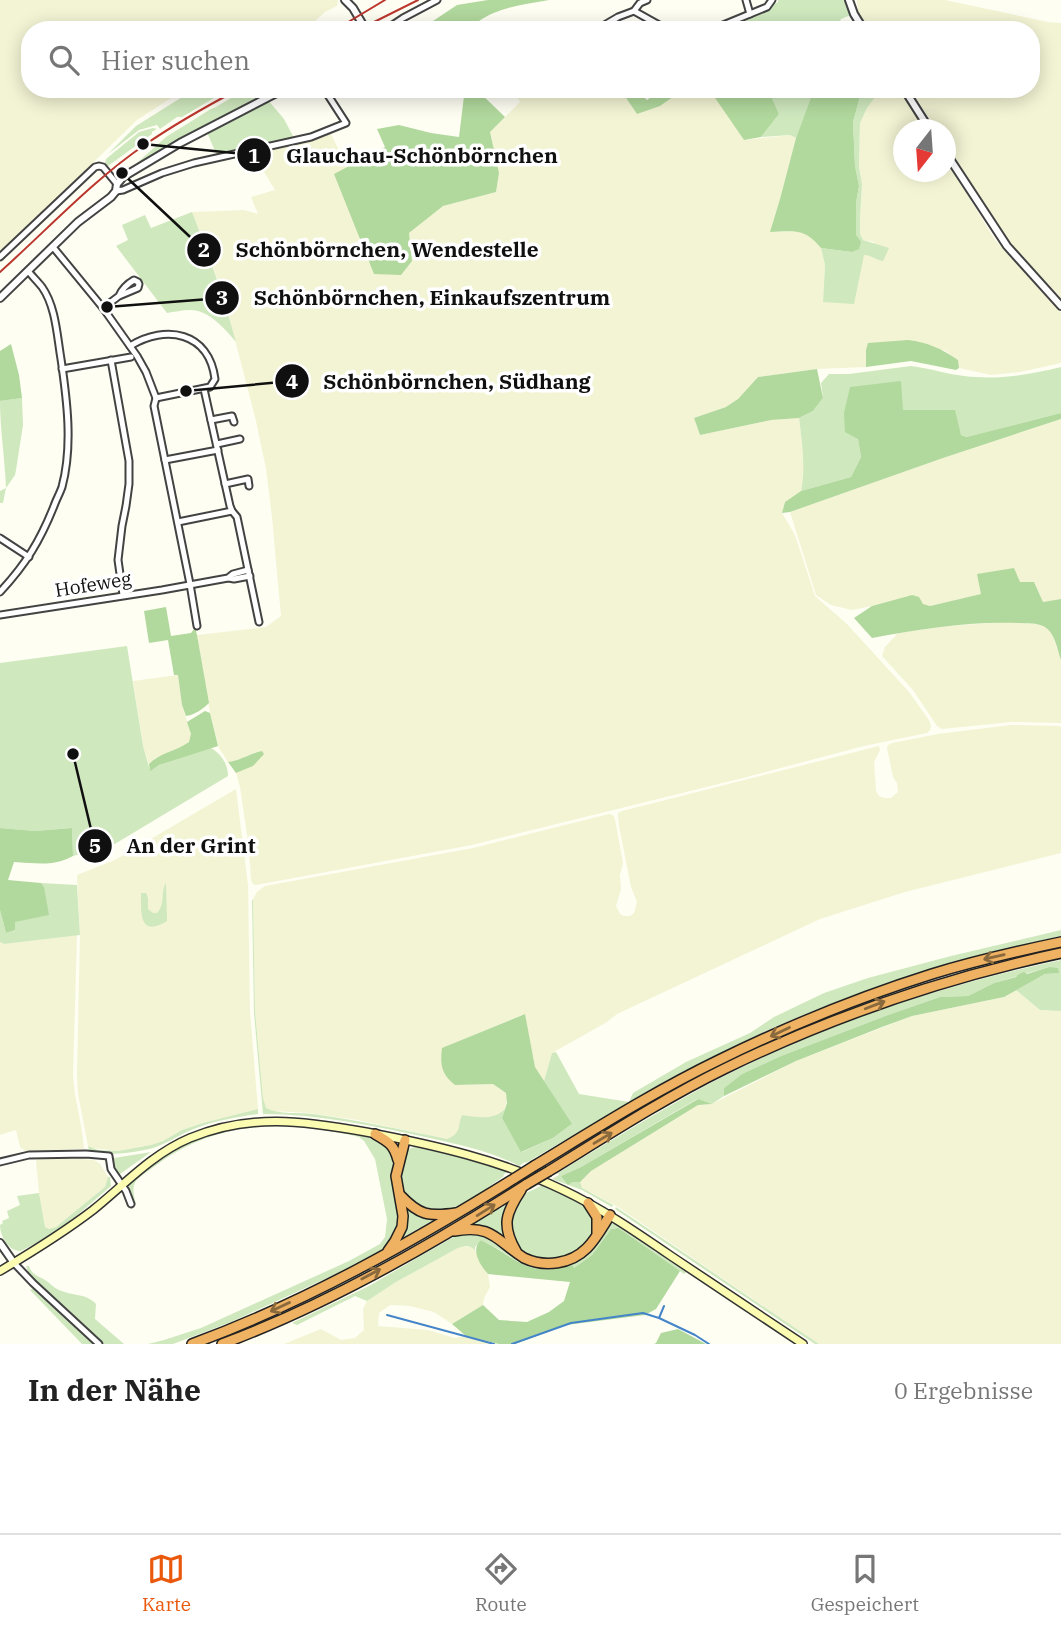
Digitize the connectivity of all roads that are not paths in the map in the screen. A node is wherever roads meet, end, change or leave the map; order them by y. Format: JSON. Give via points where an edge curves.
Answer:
{"nodes":[{"id":1,"x":345,"y":0,"type":"edge"},
{"id":2,"x":438,"y":0,"type":"edge"},
{"id":3,"x":647,"y":0,"type":"edge"},
{"id":4,"x":746,"y":0,"type":"edge"},
{"id":5,"x":772,"y":0,"type":"edge"},
{"id":6,"x":849,"y":0,"type":"edge"},
{"id":7,"x":634,"y":11,"type":"junction"},
{"id":8,"x":750,"y":15,"type":"junction"},
{"id":9,"x":361,"y":21,"type":"edge"},
{"id":10,"x":398,"y":21,"type":"edge"},
{"id":11,"x":610,"y":21,"type":"edge"},
{"id":12,"x":651,"y":21,"type":"edge"},
{"id":13,"x":734,"y":21,"type":"edge"},
{"id":14,"x":858,"y":21,"type":"edge"},
{"id":15,"x":267,"y":98,"type":"edge"},
{"id":16,"x":330,"y":98,"type":"edge"},
{"id":17,"x":910,"y":98,"type":"edge"},
{"id":18,"x":923,"y":119,"type":"edge"},
{"id":19,"x":956,"y":168,"type":"edge"},
{"id":20,"x":137,"y":170,"type":"junction"},
{"id":21,"x":142,"y":181,"type":"junction"},
{"id":22,"x":116,"y":187,"type":"junction"},
{"id":23,"x":53,"y":247,"type":"junction"},
{"id":24,"x":0,"y":257,"type":"edge"},
{"id":25,"x":28,"y":271,"type":"junction"},
{"id":26,"x":119,"y":296,"type":"dead end"},
{"id":27,"x":0,"y":298,"type":"edge"},
{"id":28,"x":1061,"y":306,"type":"edge"},
{"id":29,"x":103,"y":308,"type":"junction"},
{"id":30,"x":130,"y":346,"type":"junction"},
{"id":31,"x":131,"y":357,"type":"dead end"},
{"id":32,"x":111,"y":360,"type":"junction"},
{"id":33,"x":62,"y":369,"type":"junction"},
{"id":34,"x":204,"y":389,"type":"junction"},
{"id":35,"x":156,"y":398,"type":"junction"},
{"id":36,"x":211,"y":420,"type":"junction"},
{"id":37,"x":234,"y":422,"type":"dead end"},
{"id":38,"x":240,"y":439,"type":"dead end"},
{"id":39,"x":218,"y":447,"type":"junction"},
{"id":40,"x":165,"y":460,"type":"junction"},
{"id":41,"x":225,"y":484,"type":"junction"},
{"id":42,"x":249,"y":486,"type":"dead end"},
{"id":43,"x":232,"y":511,"type":"junction"},
{"id":44,"x":178,"y":522,"type":"junction"},
{"id":45,"x":0,"y":538,"type":"edge"},
{"id":46,"x":29,"y":557,"type":"junction"},
{"id":47,"x":249,"y":573,"type":"junction"},
{"id":48,"x":190,"y":584,"type":"junction"},
{"id":49,"x":0,"y":592,"type":"edge"},
{"id":50,"x":123,"y":595,"type":"junction"},
{"id":51,"x":0,"y":615,"type":"edge"},
{"id":52,"x":259,"y":622,"type":"dead end"},
{"id":53,"x":197,"y":626,"type":"dead end"},
{"id":54,"x":1061,"y":942,"type":"edge"},
{"id":55,"x":1061,"y":953,"type":"edge"},
{"id":56,"x":375,"y":1134,"type":"junction"},
{"id":57,"x":405,"y":1140,"type":"junction"},
{"id":58,"x":0,"y":1162,"type":"edge"},
{"id":59,"x":399,"y":1162,"type":"junction"},
{"id":60,"x":121,"y":1185,"type":"junction"},
{"id":61,"x":525,"y":1186,"type":"junction"},
{"id":62,"x":399,"y":1194,"type":"junction"},
{"id":63,"x":588,"y":1203,"type":"junction"},
{"id":64,"x":131,"y":1204,"type":"dead end"},
{"id":65,"x":461,"y":1212,"type":"junction"},
{"id":66,"x":610,"y":1215,"type":"junction"},
{"id":67,"x":449,"y":1232,"type":"junction"},
{"id":68,"x":597,"y":1234,"type":"junction"},
{"id":69,"x":0,"y":1243,"type":"edge"},
{"id":70,"x":385,"y":1255,"type":"junction"},
{"id":71,"x":519,"y":1255,"type":"junction"},
{"id":72,"x":14,"y":1262,"type":"junction"},
{"id":73,"x":0,"y":1271,"type":"edge"},
{"id":74,"x":99,"y":1344,"type":"edge"},
{"id":75,"x":192,"y":1344,"type":"edge"},
{"id":76,"x":222,"y":1344,"type":"edge"},
{"id":77,"x":803,"y":1344,"type":"edge"}],
"edges":[{"from":1,"to":9,"type":"street"},
{"from":2,"to":10,"type":"street"},
{"from":3,"to":7,"type":"street"},
{"from":4,"to":8,"type":"street"},
{"from":5,"to":8,"type":"street"},
{"from":6,"to":14,"type":"street"},
{"from":7,"to":11,"type":"street"},
{"from":7,"to":12,"type":"street"},
{"from":8,"to":13,"type":"street"},
{"from":15,"to":20,"type":"street"},
{"from":16,"to":21,"type":"street","via":[[346,123],[311,137],[194,163]]},
{"from":17,"to":18,"type":"street"},
{"from":19,"to":28,"type":"street","via":[[1007,246]]},
{"from":20,"to":21,"type":"street"},
{"from":20,"to":22,"type":"street","via":[[122,177]]},
{"from":21,"to":22,"type":"street","via":[[123,190]]},
{"from":22,"to":23,"type":"street","via":[[111,197]]},
{"from":22,"to":24,"type":"street","via":[[103,167],[95,167]]},
{"from":23,"to":25,"type":"street"},
{"from":23,"to":29,"type":"street"},
{"from":25,"to":27,"type":"street"},
{"from":25,"to":33,"type":"street","via":[[51,305]]},
{"from":26,"to":29,"type":"street"},
{"from":29,"to":30,"type":"street"},
{"from":30,"to":34,"type":"street","via":[[151,335],[178,335],[194,342],[214,374],[213,384]]},
{"from":30,"to":35,"type":"street"},
{"from":31,"to":32,"type":"street"},
{"from":32,"to":33,"type":"street"},
{"from":32,"to":50,"type":"street","via":[[128,461],[118,560]]},
{"from":33,"to":46,"type":"street","via":[[68,426],[62,487]]},
{"from":34,"to":35,"type":"street"},
{"from":34,"to":36,"type":"street"},
{"from":35,"to":40,"type":"street"},
{"from":36,"to":37,"type":"street","via":[[232,416]]},
{"from":36,"to":39,"type":"street"},
{"from":38,"to":39,"type":"street"},
{"from":39,"to":40,"type":"street"},
{"from":39,"to":41,"type":"street"},
{"from":40,"to":44,"type":"street"},
{"from":41,"to":42,"type":"street","via":[[248,479]]},
{"from":41,"to":43,"type":"street"},
{"from":43,"to":44,"type":"street"},
{"from":43,"to":47,"type":"street"},
{"from":44,"to":48,"type":"street"},
{"from":45,"to":46,"type":"street"},
{"from":46,"to":49,"type":"street"},
{"from":47,"to":48,"type":"street","name":"Hofeweg"},
{"from":47,"to":52,"type":"street"},
{"from":48,"to":50,"type":"street","name":"Hofeweg"},
{"from":48,"to":53,"type":"street"},
{"from":50,"to":51,"type":"street","name":"Hofeweg"},
{"from":54,"to":65,"type":"highway","one_way":true,"bridge":true,"via":[[933,974],[796,1024],[656,1094]]},
{"from":61,"to":55,"type":"highway","one_way":true,"bridge":true,"via":[[657,1105],[789,1039],[940,984]]},
{"from":56,"to":57,"type":"main road"},
{"from":56,"to":59,"type":"highway","via":[[390,1143]]},
{"from":56,"to":60,"type":"main road","via":[[287,1121],[227,1126],[166,1151]]},
{"from":57,"to":59,"type":"highway"},
{"from":57,"to":63,"type":"main road","via":[[500,1164]]},
{"from":58,"to":60,"type":"street","via":[[29,1155],[109,1156]]},
{"from":59,"to":62,"type":"highway"},
{"from":60,"to":64,"type":"street"},
{"from":60,"to":72,"type":"main road","via":[[64,1233]]},
{"from":67,"to":61,"type":"highway","one_way":true},
{"from":61,"to":71,"type":"highway","via":[[506,1219]]},
{"from":62,"to":65,"type":"highway","via":[[425,1214]]},
{"from":62,"to":70,"type":"highway","via":[[402,1227]]},
{"from":63,"to":66,"type":"main road"},
{"from":63,"to":68,"type":"highway","via":[[597,1217]]},
{"from":65,"to":70,"type":"highway"},
{"from":66,"to":68,"type":"highway"},
{"from":66,"to":77,"type":"main road"},
{"from":67,"to":71,"type":"highway","via":[[478,1228]]},
{"from":76,"to":67,"type":"highway","one_way":true,"via":[[333,1294]]},
{"from":68,"to":71,"type":"highway","via":[[587,1248],[564,1262],[537,1263]]},
{"from":69,"to":72,"type":"street"},
{"from":70,"to":75,"type":"highway","one_way":true,"via":[[246,1323]]},
{"from":72,"to":73,"type":"main road"},
{"from":72,"to":74,"type":"street"}]}
